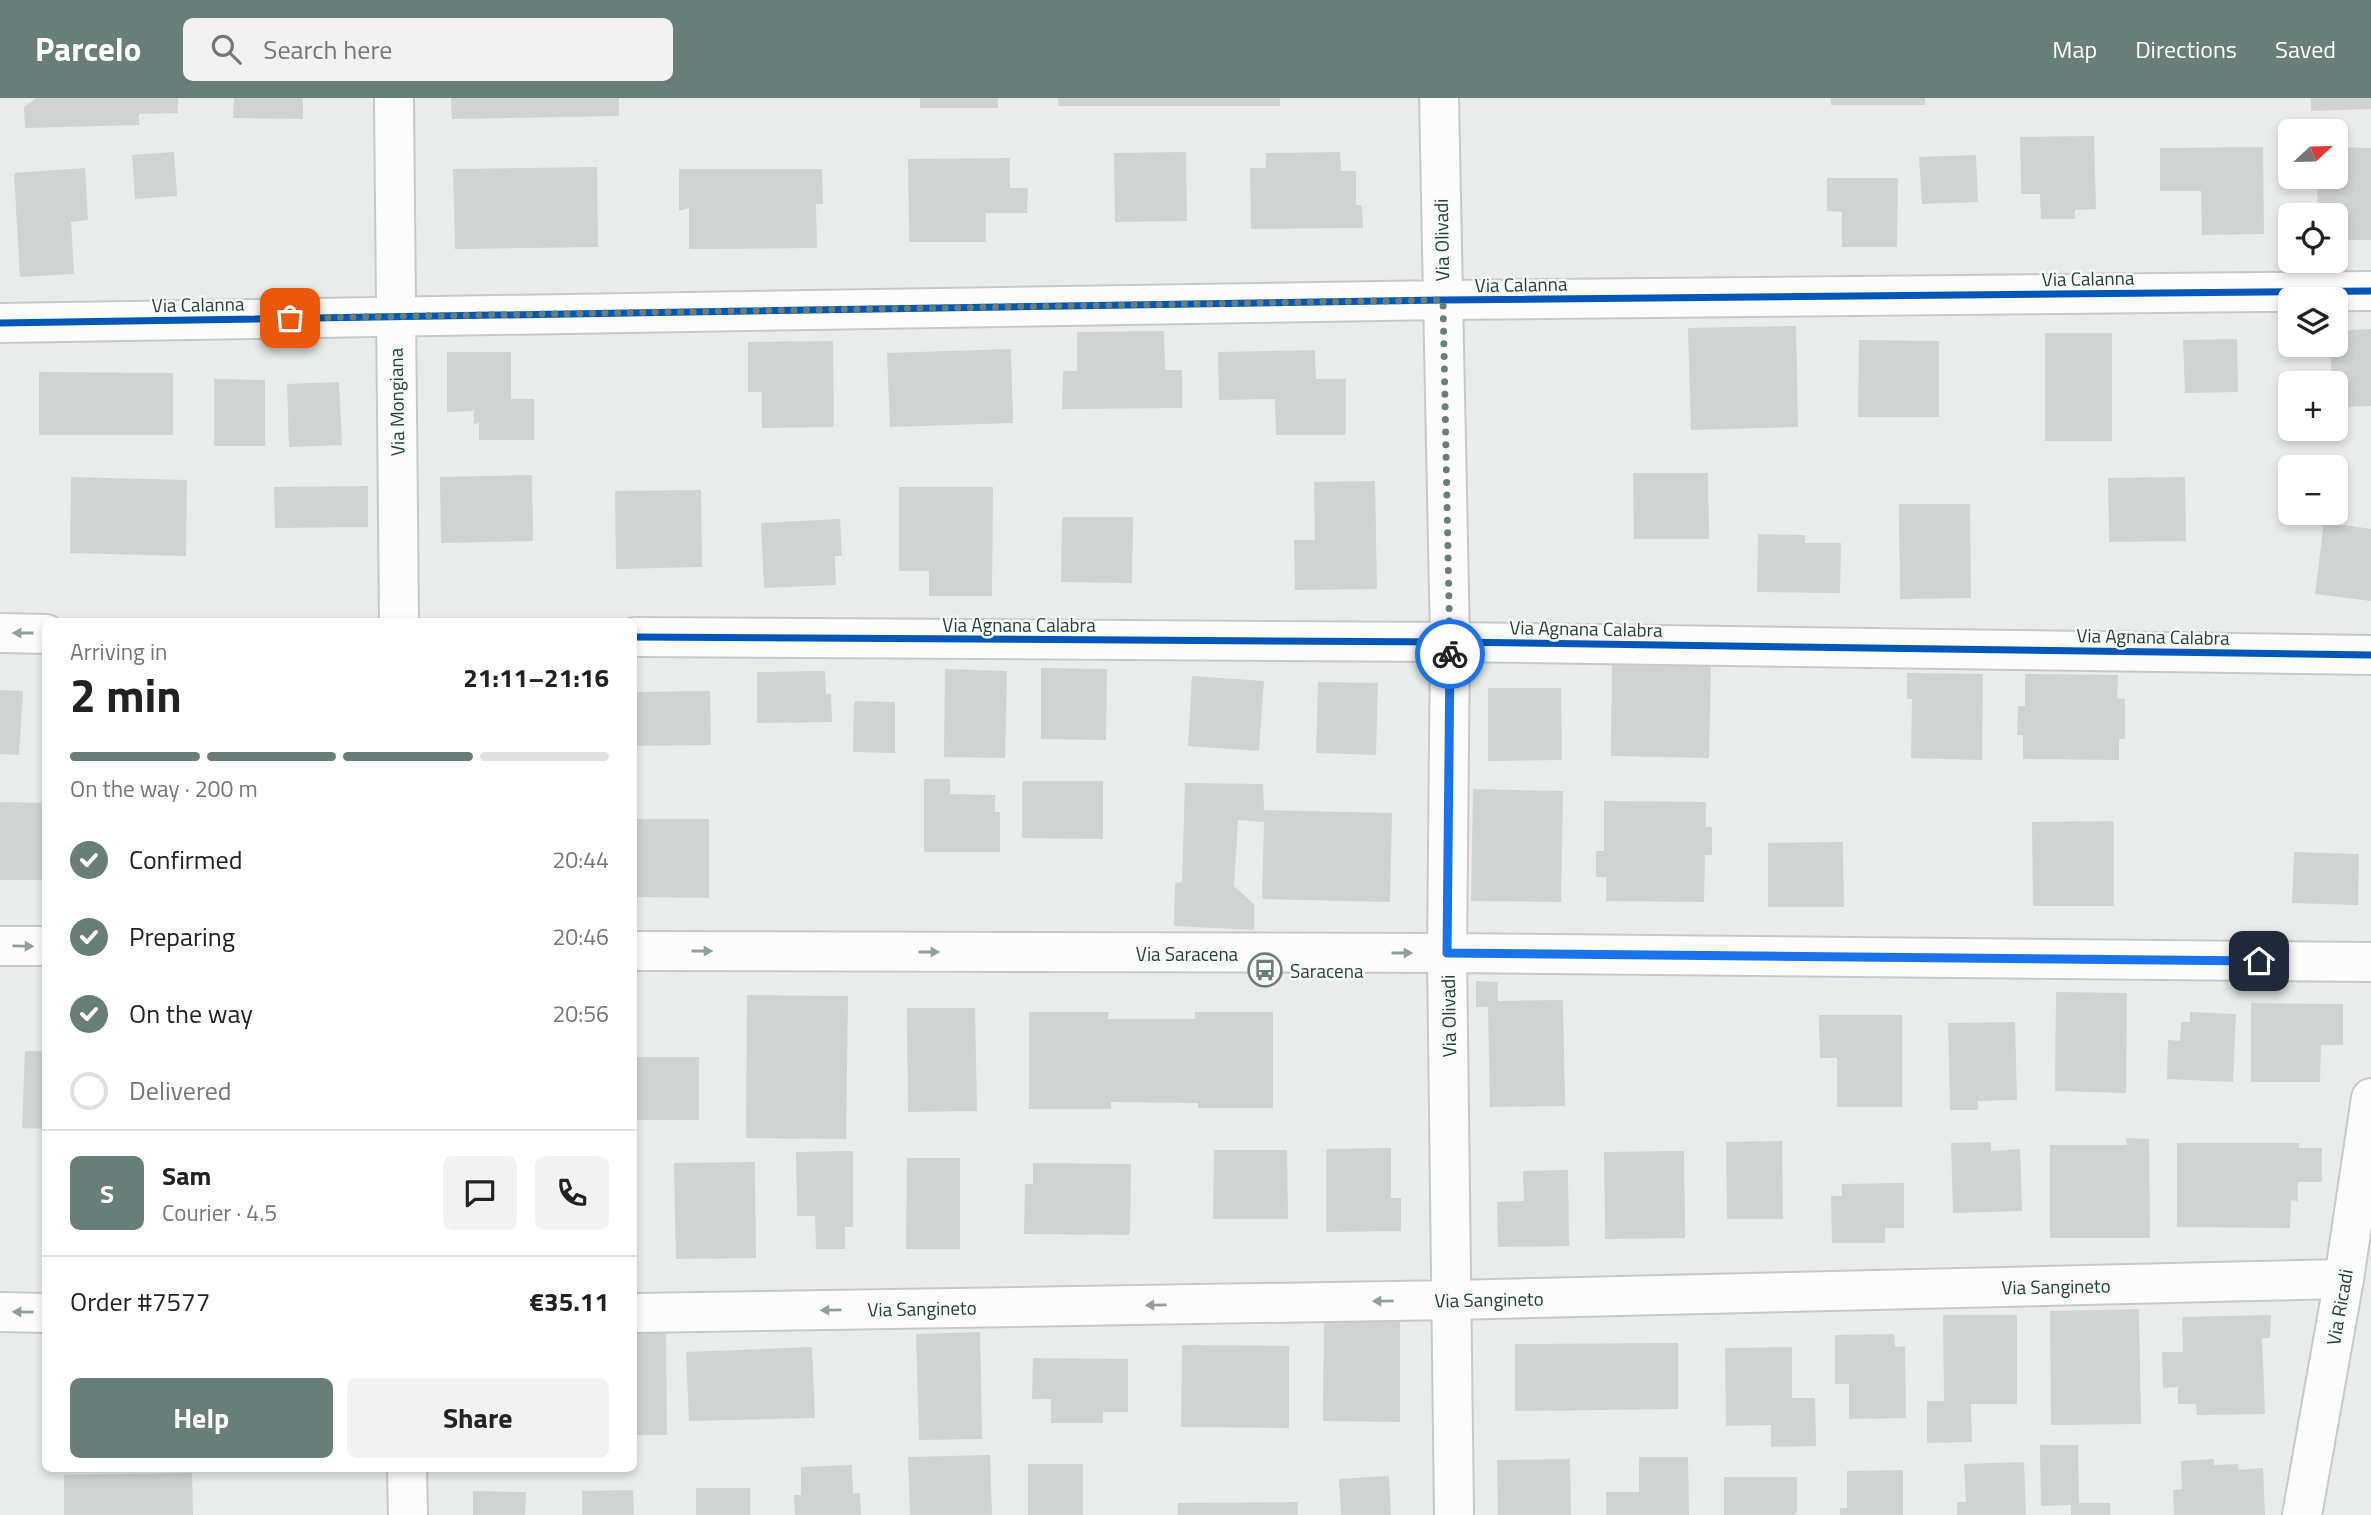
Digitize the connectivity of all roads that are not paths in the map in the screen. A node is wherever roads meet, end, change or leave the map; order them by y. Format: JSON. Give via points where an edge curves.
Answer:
{"nodes":[{"id":1,"x":394,"y":98,"type":"edge"},
{"id":2,"x":1439,"y":98,"type":"edge"},
{"id":3,"x":2371,"y":291,"type":"edge"},
{"id":4,"x":1443,"y":300,"type":"junction"},
{"id":5,"x":395,"y":316,"type":"junction"},
{"id":6,"x":0,"y":323,"type":"edge"},
{"id":7,"x":399,"y":618,"type":"edge"},
{"id":8,"x":0,"y":633,"type":"edge"},
{"id":9,"x":42,"y":634,"type":"edge"},
{"id":10,"x":637,"y":637,"type":"edge"},
{"id":11,"x":1450,"y":642,"type":"junction"},
{"id":12,"x":2371,"y":655,"type":"edge"},
{"id":13,"x":0,"y":946,"type":"edge"},
{"id":14,"x":42,"y":946,"type":"edge"},
{"id":15,"x":637,"y":951,"type":"edge"},
{"id":16,"x":1447,"y":953,"type":"junction"},
{"id":17,"x":2371,"y":962,"type":"edge"},
{"id":18,"x":2371,"y":1098,"type":"edge"},
{"id":19,"x":2344,"y":1279,"type":"junction"},
{"id":20,"x":1452,"y":1300,"type":"junction"},
{"id":21,"x":0,"y":1312,"type":"edge"},
{"id":22,"x":637,"y":1312,"type":"edge"},
{"id":23,"x":42,"y":1313,"type":"edge"},
{"id":24,"x":407,"y":1472,"type":"edge"},
{"id":25,"x":408,"y":1515,"type":"edge"},
{"id":26,"x":1454,"y":1515,"type":"edge"},
{"id":27,"x":2302,"y":1515,"type":"edge"}],
"edges":[{"from":1,"to":5,"type":"street","name":"Via Mongiana"},
{"from":2,"to":4,"type":"street","name":"Via Olivadi"},
{"from":3,"to":4,"type":"street","name":"Via Calanna"},
{"from":4,"to":5,"type":"street","name":"Via Calanna"},
{"from":4,"to":11,"type":"street","name":"Via Olivadi"},
{"from":5,"to":6,"type":"street","name":"Via Calanna"},
{"from":5,"to":7,"type":"street","name":"Via Mongiana"},
{"from":9,"to":8,"type":"street","one_way":true},
{"from":10,"to":11,"type":"street","name":"Via Agnana Calabra"},
{"from":11,"to":12,"type":"street","name":"Via Agnana Calabra"},
{"from":11,"to":16,"type":"street","name":"Via Olivadi"},
{"from":13,"to":14,"type":"street","one_way":true},
{"from":15,"to":16,"type":"street","name":"Via Saracena","one_way":true},
{"from":16,"to":17,"type":"street","name":"Via Saracena"},
{"from":16,"to":20,"type":"street","name":"Via Olivadi"},
{"from":18,"to":19,"type":"street","name":"Via Ricadi"},
{"from":19,"to":20,"type":"street","name":"Via Sangineto"},
{"from":19,"to":27,"type":"street","name":"Via Ricadi"},
{"from":20,"to":22,"type":"street","name":"Via Sangineto","one_way":true},
{"from":20,"to":26,"type":"street","name":"Via Olivadi"},
{"from":23,"to":21,"type":"street","one_way":true},
{"from":24,"to":25,"type":"street"}]}
